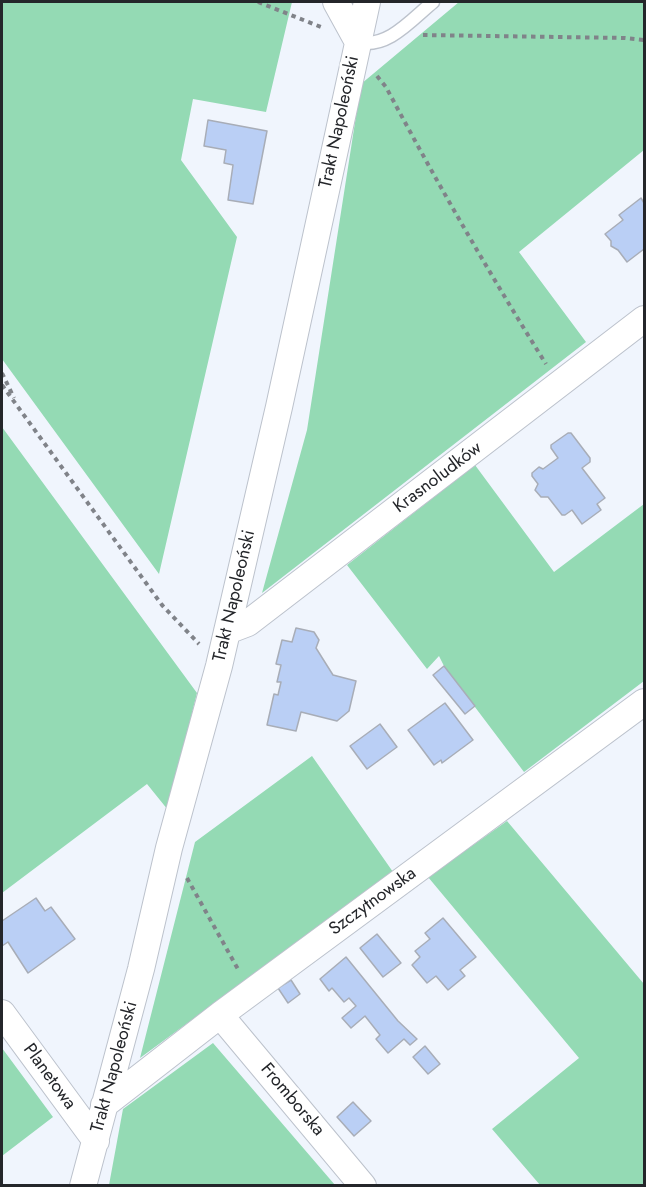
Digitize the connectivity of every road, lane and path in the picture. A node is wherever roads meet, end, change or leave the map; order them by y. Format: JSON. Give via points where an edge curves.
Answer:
{"nodes":[{"id":1,"x":258,"y":2,"type":"edge"},
{"id":2,"x":336,"y":2,"type":"edge"},
{"id":3,"x":367,"y":2,"type":"edge"},
{"id":4,"x":433,"y":2,"type":"edge"},
{"id":5,"x":394,"y":35,"type":"junction"},
{"id":6,"x":645,"y":40,"type":"edge"},
{"id":7,"x":358,"y":42,"type":"junction"},
{"id":8,"x":374,"y":73,"type":"dead end"},
{"id":9,"x":645,"y":319,"type":"edge"},
{"id":10,"x":2,"y":373,"type":"edge"},
{"id":11,"x":2,"y":385,"type":"edge"},
{"id":12,"x":559,"y":385,"type":"junction"},
{"id":13,"x":18,"y":407,"type":"junction"},
{"id":14,"x":227,"y":631,"type":"junction"},
{"id":15,"x":219,"y":666,"type":"junction"},
{"id":16,"x":645,"y":702,"type":"edge"},
{"id":17,"x":169,"y":848,"type":"junction"},
{"id":18,"x":251,"y":993,"type":"junction"},
{"id":19,"x":2,"y":1013,"type":"edge"},
{"id":20,"x":220,"y":1015,"type":"junction"},
{"id":21,"x":104,"y":1105,"type":"junction"},
{"id":22,"x":96,"y":1140,"type":"junction"},
{"id":23,"x":83,"y":1185,"type":"edge"},
{"id":24,"x":363,"y":1185,"type":"edge"}],
"edges":[{"from":1,"to":7,"type":"path"},
{"from":2,"to":7,"type":"street"},
{"from":3,"to":7,"type":"street","name":"Trakt Napoleoński"},
{"from":4,"to":5,"type":"lane"},
{"from":5,"to":6,"type":"path"},
{"from":5,"to":7,"type":"lane","via":[[375,44]]},
{"from":7,"to":14,"type":"street","name":"Trakt Napoleoński"},
{"from":8,"to":12,"type":"path","via":[[386,87],[469,238]]},
{"from":9,"to":12,"type":"street","name":"Krasnoludków"},
{"from":10,"to":13,"type":"path"},
{"from":11,"to":13,"type":"path"},
{"from":12,"to":14,"type":"street","name":"Krasnoludków","via":[[248,623]]},
{"from":13,"to":15,"type":"path","via":[[162,604]]},
{"from":14,"to":15,"type":"street","name":"Trakt Napoleoński"},
{"from":15,"to":17,"type":"street","name":"Trakt Napoleoński"},
{"from":16,"to":18,"type":"street","name":"Szczytnowska"},
{"from":17,"to":18,"type":"path"},
{"from":17,"to":21,"type":"street","name":"Trakt Napoleoński"},
{"from":18,"to":20,"type":"street","name":"Szczytnowska"},
{"from":19,"to":22,"type":"street","name":"Planetowa"},
{"from":20,"to":21,"type":"street","name":"Szczytnowska"},
{"from":20,"to":24,"type":"street","name":"Fromborska"},
{"from":21,"to":22,"type":"street","name":"Trakt Napoleoński"},
{"from":22,"to":23,"type":"street","name":"Trakt Napoleoński"}]}
